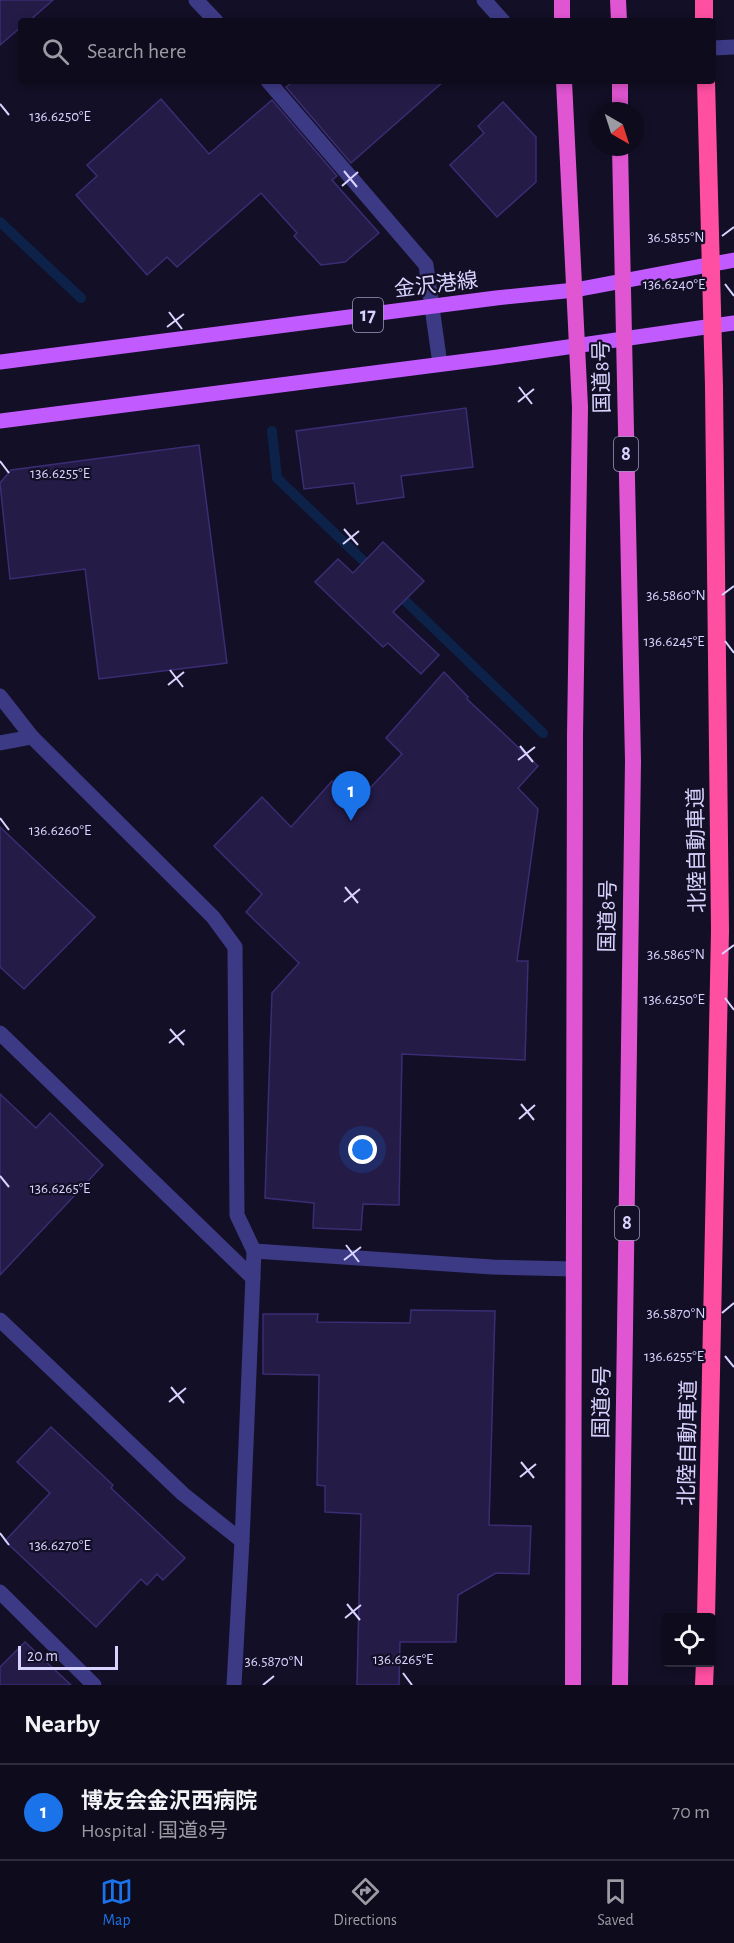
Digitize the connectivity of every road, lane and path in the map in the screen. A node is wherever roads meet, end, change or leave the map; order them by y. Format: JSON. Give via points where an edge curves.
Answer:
{"nodes":[{"id":1,"x":196,"y":0,"type":"edge"},
{"id":2,"x":484,"y":0,"type":"edge"},
{"id":3,"x":562,"y":0,"type":"edge"},
{"id":4,"x":618,"y":0,"type":"edge"},
{"id":5,"x":704,"y":0,"type":"edge"},
{"id":6,"x":213,"y":18,"type":"edge"},
{"id":7,"x":500,"y":18,"type":"edge"},
{"id":8,"x":562,"y":18,"type":"edge"},
{"id":9,"x":619,"y":18,"type":"edge"},
{"id":10,"x":704,"y":18,"type":"edge"},
{"id":11,"x":734,"y":47,"type":"edge"},
{"id":12,"x":716,"y":48,"type":"edge"},
{"id":13,"x":271,"y":84,"type":"edge"},
{"id":14,"x":564,"y":84,"type":"edge"},
{"id":15,"x":620,"y":84,"type":"edge"},
{"id":16,"x":706,"y":84,"type":"edge"},
{"id":17,"x":620,"y":102,"type":"edge"},
{"id":18,"x":620,"y":156,"type":"edge"},
{"id":19,"x":734,"y":260,"type":"edge"},
{"id":20,"x":574,"y":290,"type":"junction"},
{"id":21,"x":432,"y":307,"type":"junction"},
{"id":22,"x":734,"y":323,"type":"edge"},
{"id":23,"x":578,"y":344,"type":"junction"},
{"id":24,"x":0,"y":362,"type":"edge"},
{"id":25,"x":440,"y":364,"type":"junction"},
{"id":26,"x":0,"y":421,"type":"edge"},
{"id":27,"x":0,"y":696,"type":"edge"},
{"id":28,"x":32,"y":737,"type":"junction"},
{"id":29,"x":0,"y":743,"type":"edge"},
{"id":30,"x":0,"y":1033,"type":"edge"},
{"id":31,"x":254,"y":1251,"type":"junction"},
{"id":32,"x":574,"y":1269,"type":"junction"},
{"id":33,"x":253,"y":1278,"type":"junction"},
{"id":34,"x":0,"y":1320,"type":"edge"},
{"id":35,"x":242,"y":1541,"type":"junction"},
{"id":36,"x":0,"y":1592,"type":"edge"},
{"id":37,"x":706,"y":1613,"type":"edge"},
{"id":38,"x":705,"y":1667,"type":"edge"},
{"id":39,"x":94,"y":1685,"type":"edge"},
{"id":40,"x":234,"y":1685,"type":"edge"},
{"id":41,"x":573,"y":1685,"type":"edge"},
{"id":42,"x":620,"y":1685,"type":"edge"},
{"id":43,"x":704,"y":1685,"type":"edge"}],
"edges":[{"from":1,"to":6,"type":"street"},
{"from":2,"to":7,"type":"street"},
{"from":3,"to":8,"type":"highway"},
{"from":4,"to":9,"type":"highway"},
{"from":5,"to":10,"type":"highway"},
{"from":11,"to":12,"type":"street"},
{"from":13,"to":21,"type":"street","via":[[426,265]]},
{"from":14,"to":20,"type":"highway"},
{"from":15,"to":17,"type":"highway"},
{"from":16,"to":37,"type":"highway","name":"北陸自動車道","via":[[720,931]]},
{"from":18,"to":42,"type":"highway","name":"国道8号","number":"8","via":[[633,761]]},
{"from":19,"to":20,"type":"main road","name":"金沢港線","number":"17"},
{"from":20,"to":21,"type":"main road","name":"金沢港線","number":"17"},
{"from":20,"to":23,"type":"highway"},
{"from":21,"to":24,"type":"main road","name":"金沢港線","number":"17"},
{"from":21,"to":25,"type":"street"},
{"from":22,"to":23,"type":"main road"},
{"from":23,"to":25,"type":"main road"},
{"from":23,"to":32,"type":"highway"},
{"from":25,"to":26,"type":"main road"},
{"from":27,"to":28,"type":"street"},
{"from":28,"to":29,"type":"street"},
{"from":28,"to":31,"type":"street","via":[[213,917],[235,947],[237,1215]]},
{"from":30,"to":33,"type":"street"},
{"from":31,"to":32,"type":"street"},
{"from":31,"to":33,"type":"street"},
{"from":32,"to":41,"type":"highway"},
{"from":33,"to":35,"type":"street"},
{"from":34,"to":35,"type":"street","via":[[183,1494]]},
{"from":35,"to":40,"type":"street"},
{"from":36,"to":39,"type":"street"},
{"from":38,"to":43,"type":"highway"}]}
